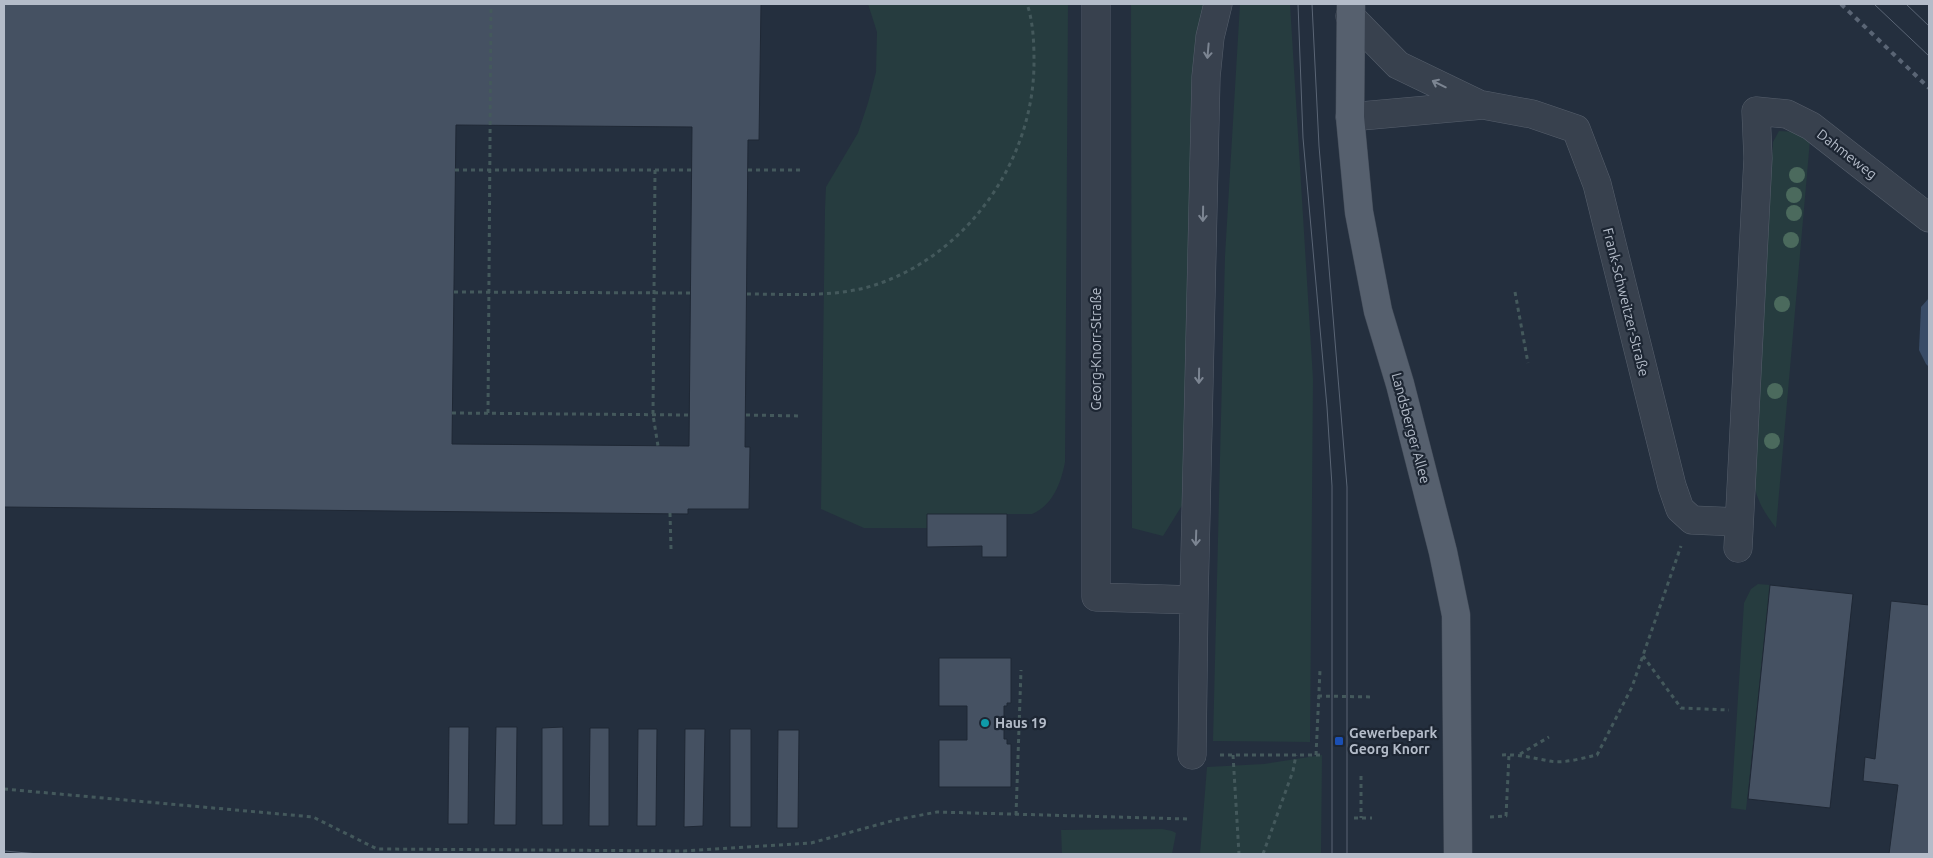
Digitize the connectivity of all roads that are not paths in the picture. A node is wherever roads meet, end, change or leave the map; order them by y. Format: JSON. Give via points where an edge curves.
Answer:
{"nodes":[{"id":1,"x":1096,"y":4,"type":"edge"},
{"id":2,"x":1218,"y":4,"type":"edge"},
{"id":3,"x":1351,"y":10,"type":"edge"},
{"id":4,"x":1483,"y":105,"type":"junction"},
{"id":5,"x":1350,"y":116,"type":"junction"},
{"id":6,"x":1929,"y":218,"type":"edge"},
{"id":7,"x":1739,"y":535,"type":"joint"},
{"id":8,"x":1194,"y":600,"type":"junction"},
{"id":9,"x":1192,"y":755,"type":"dead end"},
{"id":10,"x":1458,"y":854,"type":"edge"}],
"edges":[{"from":1,"to":8,"type":"street","name":"Georg-Knorr-Straße","via":[[1096,597]]},
{"from":2,"to":8,"type":"street","one_way":true,"via":[[1210,37],[1206,78]]},
{"from":4,"to":3,"type":"street","name":"Frank-Schweitzer-Straße","one_way":true,"via":[[1398,64]]},
{"from":3,"to":5,"type":"main road","name":"Landsberger Allee"},
{"from":4,"to":5,"type":"street","name":"Frank-Schweitzer-Straße"},
{"from":4,"to":7,"type":"street","name":"Frank-Schweitzer-Straße","via":[[1532,114],[1576,129],[1597,184],[1680,509],[1692,520]]},
{"from":5,"to":10,"type":"main road","name":"Landsberger Allee","via":[[1359,212],[1378,311],[1400,384],[1456,615]]},
{"from":6,"to":7,"type":"street","name":"Dahmeweg","via":[[1811,126],[1787,114],[1756,111],[1758,158]]},
{"from":8,"to":9,"type":"street"}]}
